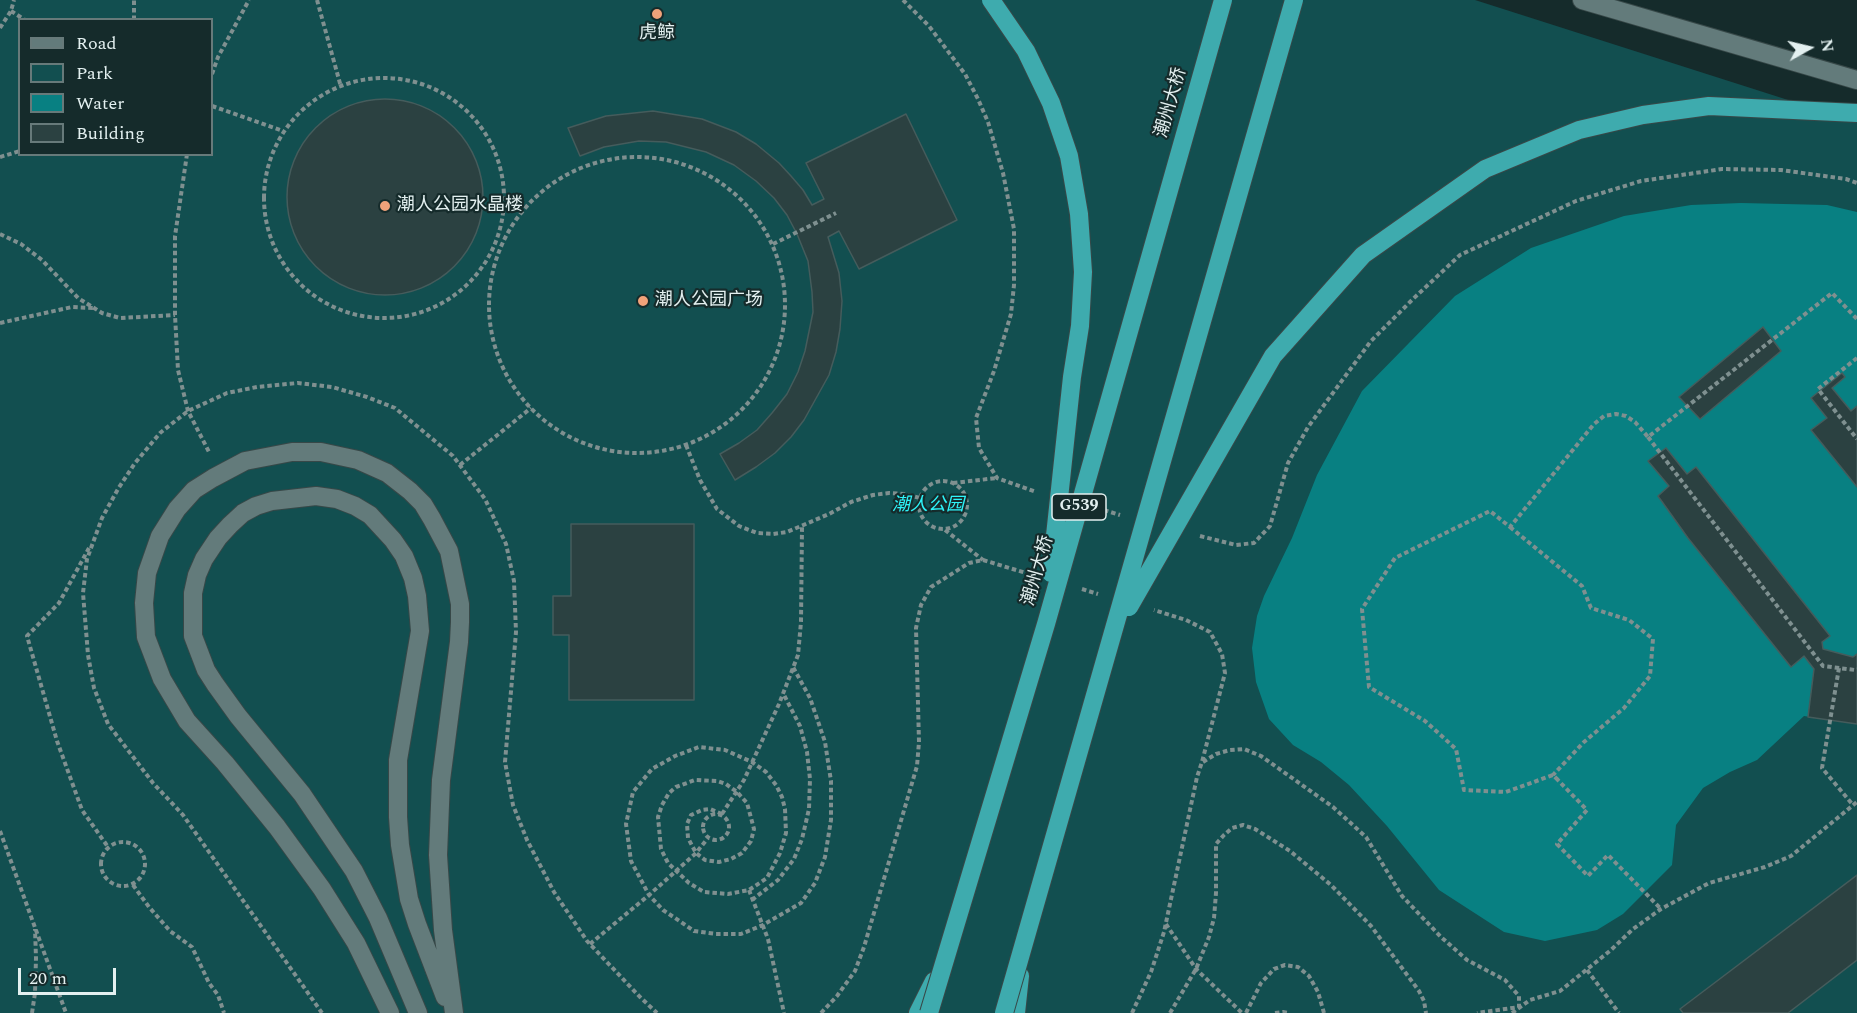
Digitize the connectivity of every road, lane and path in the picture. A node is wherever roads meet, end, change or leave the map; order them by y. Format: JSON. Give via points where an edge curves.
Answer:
{"nodes":[{"id":1,"x":14,"y":0,"type":"edge"},
{"id":2,"x":134,"y":0,"type":"edge"},
{"id":3,"x":249,"y":0,"type":"edge"},
{"id":4,"x":317,"y":0,"type":"edge"},
{"id":5,"x":903,"y":0,"type":"edge"},
{"id":6,"x":991,"y":0,"type":"edge"},
{"id":7,"x":1223,"y":0,"type":"edge"},
{"id":8,"x":1294,"y":0,"type":"edge"},
{"id":9,"x":1582,"y":0,"type":"edge"},
{"id":10,"x":11,"y":11,"type":"junction"},
{"id":11,"x":22,"y":18,"type":"edge"},
{"id":12,"x":134,"y":18,"type":"edge"},
{"id":13,"x":0,"y":28,"type":"edge"},
{"id":14,"x":213,"y":72,"type":"edge"},
{"id":15,"x":1857,"y":80,"type":"edge"},
{"id":16,"x":341,"y":87,"type":"junction"},
{"id":17,"x":213,"y":106,"type":"edge"},
{"id":18,"x":1857,"y":113,"type":"edge"},
{"id":19,"x":283,"y":131,"type":"junction"},
{"id":20,"x":18,"y":152,"type":"edge"},
{"id":21,"x":187,"y":156,"type":"edge"},
{"id":22,"x":0,"y":157,"type":"edge"},
{"id":23,"x":1857,"y":183,"type":"edge"},
{"id":24,"x":836,"y":213,"type":"dead end"},
{"id":25,"x":0,"y":234,"type":"edge"},
{"id":26,"x":773,"y":244,"type":"junction"},
{"id":27,"x":492,"y":248,"type":"junction"},
{"id":28,"x":500,"y":250,"type":"junction"},
{"id":29,"x":95,"y":309,"type":"junction"},
{"id":30,"x":175,"y":315,"type":"junction"},
{"id":31,"x":1857,"y":319,"type":"edge"},
{"id":32,"x":0,"y":323,"type":"edge"},
{"id":33,"x":1857,"y":358,"type":"edge"},
{"id":34,"x":531,"y":408,"type":"junction"},
{"id":35,"x":188,"y":411,"type":"junction"},
{"id":36,"x":1648,"y":437,"type":"junction"},
{"id":37,"x":1857,"y":439,"type":"edge"},
{"id":38,"x":686,"y":445,"type":"junction"},
{"id":39,"x":460,"y":465,"type":"junction"},
{"id":40,"x":222,"y":473,"type":"junction"},
{"id":41,"x":998,"y":478,"type":"junction"},
{"id":42,"x":951,"y":483,"type":"junction"},
{"id":43,"x":1042,"y":494,"type":"dead end"},
{"id":44,"x":920,"y":498,"type":"junction"},
{"id":45,"x":1097,"y":509,"type":"dead end"},
{"id":46,"x":1130,"y":517,"type":"dead end"},
{"id":47,"x":802,"y":527,"type":"junction"},
{"id":48,"x":1510,"y":527,"type":"junction"},
{"id":49,"x":945,"y":530,"type":"junction"},
{"id":50,"x":1197,"y":535,"type":"dead end"},
{"id":51,"x":93,"y":539,"type":"junction"},
{"id":52,"x":983,"y":560,"type":"junction"},
{"id":53,"x":1029,"y":574,"type":"dead end"},
{"id":54,"x":1074,"y":587,"type":"dead end"},
{"id":55,"x":1108,"y":597,"type":"dead end"},
{"id":56,"x":1153,"y":610,"type":"dead end"},
{"id":57,"x":1046,"y":624,"type":"junction"},
{"id":58,"x":1114,"y":632,"type":"junction"},
{"id":59,"x":793,"y":667,"type":"junction"},
{"id":60,"x":1839,"y":668,"type":"junction"},
{"id":61,"x":1857,"y":669,"type":"edge"},
{"id":62,"x":783,"y":693,"type":"junction"},
{"id":63,"x":752,"y":762,"type":"junction"},
{"id":64,"x":1202,"y":762,"type":"junction"},
{"id":65,"x":1553,"y":775,"type":"junction"},
{"id":66,"x":737,"y":792,"type":"junction"},
{"id":67,"x":1855,"y":803,"type":"edge"},
{"id":68,"x":722,"y":815,"type":"junction"},
{"id":69,"x":0,"y":831,"type":"edge"},
{"id":70,"x":708,"y":838,"type":"junction"},
{"id":71,"x":108,"y":847,"type":"junction"},
{"id":72,"x":696,"y":853,"type":"junction"},
{"id":73,"x":676,"y":870,"type":"junction"},
{"id":74,"x":133,"y":885,"type":"junction"},
{"id":75,"x":749,"y":890,"type":"junction"},
{"id":76,"x":649,"y":895,"type":"junction"},
{"id":77,"x":752,"y":900,"type":"junction"},
{"id":78,"x":1661,"y":909,"type":"junction"},
{"id":79,"x":34,"y":923,"type":"junction"},
{"id":80,"x":1166,"y":923,"type":"junction"},
{"id":81,"x":763,"y":925,"type":"junction"},
{"id":82,"x":590,"y":944,"type":"junction"},
{"id":83,"x":1024,"y":946,"type":"junction"},
{"id":84,"x":945,"y":958,"type":"junction"},
{"id":85,"x":1196,"y":969,"type":"junction"},
{"id":86,"x":1587,"y":970,"type":"junction"},
{"id":87,"x":1519,"y":1007,"type":"junction"},
{"id":88,"x":32,"y":1013,"type":"edge"},
{"id":89,"x":66,"y":1013,"type":"edge"},
{"id":90,"x":224,"y":1013,"type":"edge"},
{"id":91,"x":322,"y":1013,"type":"edge"},
{"id":92,"x":390,"y":1013,"type":"edge"},
{"id":93,"x":418,"y":1013,"type":"edge"},
{"id":94,"x":453,"y":1013,"type":"edge"},
{"id":95,"x":657,"y":1013,"type":"edge"},
{"id":96,"x":784,"y":1013,"type":"edge"},
{"id":97,"x":821,"y":1013,"type":"edge"},
{"id":98,"x":918,"y":1013,"type":"edge"},
{"id":99,"x":929,"y":1013,"type":"edge"},
{"id":100,"x":1004,"y":1013,"type":"edge"},
{"id":101,"x":1016,"y":1013,"type":"edge"},
{"id":102,"x":1132,"y":1013,"type":"edge"},
{"id":103,"x":1170,"y":1013,"type":"edge"},
{"id":104,"x":1244,"y":1013,"type":"edge"},
{"id":105,"x":1275,"y":1013,"type":"edge"},
{"id":106,"x":1288,"y":1013,"type":"edge"},
{"id":107,"x":1324,"y":1013,"type":"edge"},
{"id":108,"x":1426,"y":1013,"type":"edge"},
{"id":109,"x":1477,"y":1013,"type":"edge"},
{"id":110,"x":1512,"y":1013,"type":"edge"},
{"id":111,"x":1619,"y":1013,"type":"edge"}],
"edges":[{"from":1,"to":10,"type":"path"},
{"from":2,"to":12,"type":"path"},
{"from":3,"to":14,"type":"path"},
{"from":4,"to":16,"type":"path"},
{"from":5,"to":41,"type":"path","via":[[958,64],[978,99],[997,151],[1009,202],[1015,254],[1011,314],[976,418],[979,448]]},
{"from":6,"to":57,"type":"highway","bridge":true,"via":[[1026,51],[1051,103],[1069,156],[1079,214],[1083,272],[1080,326]]},
{"from":7,"to":57,"type":"highway","name":"潮州大桥","number":"G539","bridge":true},
{"from":8,"to":58,"type":"highway","bridge":true},
{"from":9,"to":15,"type":"street"},
{"from":10,"to":11,"type":"path"},
{"from":10,"to":13,"type":"path"},
{"from":16,"to":19,"type":"path","via":[[330,90],[298,114]]},
{"from":16,"to":27,"type":"path","via":[[368,78],[408,80],[444,94],[475,119],[496,153],[504,192],[500,232]]},
{"from":17,"to":19,"type":"path"},
{"from":18,"to":58,"type":"highway","bridge":true,"via":[[1709,106],[1643,115],[1579,130],[1485,169],[1456,189],[1363,255],[1273,356]]},
{"from":19,"to":27,"type":"path","via":[[265,184],[267,224],[288,269],[308,291],[342,311],[381,319],[420,314],[455,296],[483,268]]},
{"from":20,"to":22,"type":"path"},
{"from":21,"to":30,"type":"path","via":[[175,236]]},
{"from":23,"to":50,"type":"path","via":[[1781,170],[1722,169],[1641,182],[1576,201],[1460,255],[1371,340],[1328,398],[1288,464],[1270,526],[1254,543],[1236,545]]},
{"from":24,"to":26,"type":"path"},
{"from":25,"to":29,"type":"path","via":[[42,260],[78,298]]},
{"from":26,"to":28,"type":"path","via":[[747,203],[707,172],[658,156],[607,158],[559,177],[521,211]]},
{"from":26,"to":38,"type":"path","via":[[786,292],[783,338],[766,381],[737,416],[699,442]]},
{"from":27,"to":28,"type":"path"},
{"from":28,"to":34,"type":"path","via":[[488,306],[497,356]]},
{"from":29,"to":30,"type":"path","via":[[120,318]]},
{"from":29,"to":32,"type":"path","via":[[72,307]]},
{"from":30,"to":35,"type":"path","via":[[178,370]]},
{"from":31,"to":36,"type":"path","via":[[1832,293]]},
{"from":33,"to":37,"type":"path","via":[[1818,389]]},
{"from":34,"to":38,"type":"path","via":[[561,433],[609,452],[654,454]]},
{"from":34,"to":39,"type":"path"},
{"from":35,"to":39,"type":"path","via":[[227,393],[257,387],[298,383],[332,387],[395,408]]},
{"from":35,"to":40,"type":"path"},
{"from":35,"to":51,"type":"path","via":[[160,433],[135,463],[112,498]]},
{"from":36,"to":48,"type":"path","via":[[1626,416],[1604,416]]},
{"from":36,"to":60,"type":"path","via":[[1823,666]]},
{"from":38,"to":47,"type":"path","via":[[706,492],[729,519],[739,526],[773,534]]},
{"from":39,"to":82,"type":"path","via":[[485,499],[506,544],[514,581],[516,632],[505,762],[513,805],[554,892]]},
{"from":40,"to":92,"type":"street","via":[[194,490],[160,536],[147,573],[146,637],[162,679],[187,721],[299,855],[356,943]]},
{"from":40,"to":94,"type":"street","via":[[245,461],[292,452],[321,452],[358,460],[387,473],[410,491],[423,504],[449,551],[460,622],[441,780],[438,855]]},
{"from":41,"to":42,"type":"path"},
{"from":41,"to":43,"type":"path"},
{"from":42,"to":44,"type":"path","via":[[936,482]]},
{"from":42,"to":49,"type":"path","via":[[963,493],[966,509],[960,523]]},
{"from":44,"to":47,"type":"path","via":[[889,493],[873,495]]},
{"from":44,"to":49,"type":"path","via":[[920,514],[925,521]]},
{"from":45,"to":46,"type":"path"},
{"from":47,"to":59,"type":"path","via":[[801,622]]},
{"from":48,"to":65,"type":"path","via":[[1582,586],[1592,608],[1629,620],[1653,639],[1650,676],[1624,708]]},
{"from":48,"to":65,"type":"path","via":[[1490,511],[1395,558],[1362,609],[1369,687],[1425,721],[1456,749],[1464,790],[1506,792]]},
{"from":49,"to":52,"type":"path"},
{"from":51,"to":71,"type":"path","via":[[59,603],[27,636],[57,741],[82,810]]},
{"from":51,"to":91,"type":"path","via":[[83,593],[88,655],[94,688],[108,724],[183,815]]},
{"from":52,"to":53,"type":"path"},
{"from":52,"to":97,"type":"path","via":[[969,563],[931,587],[921,605],[916,628],[917,766],[855,971]]},
{"from":54,"to":55,"type":"path"},
{"from":56,"to":64,"type":"path","via":[[1210,632],[1222,654],[1225,673]]},
{"from":57,"to":84,"type":"highway","name":"潮州大桥","number":"G539","bridge":true},
{"from":58,"to":83,"type":"highway","bridge":true},
{"from":59,"to":62,"type":"path"},
{"from":59,"to":81,"type":"path","via":[[810,698],[825,742],[831,820],[825,857],[814,883],[801,903]]},
{"from":60,"to":61,"type":"path"},
{"from":60,"to":67,"type":"path","via":[[1822,768]]},
{"from":62,"to":63,"type":"path"},
{"from":62,"to":77,"type":"path","via":[[800,726],[807,752],[808,809],[794,859],[778,880]]},
{"from":63,"to":66,"type":"path"},
{"from":63,"to":75,"type":"path","via":[[776,785],[785,809],[786,832],[767,878]]},
{"from":63,"to":76,"type":"path","via":[[725,750],[699,747],[652,769],[633,792],[626,824],[631,861]]},
{"from":64,"to":80,"type":"path"},
{"from":64,"to":87,"type":"path","via":[[1216,753],[1244,749],[1261,756],[1334,807],[1366,837],[1402,896],[1467,960],[1505,980],[1519,996]]},
{"from":65,"to":78,"type":"path","via":[[1587,810],[1557,844],[1588,876],[1608,855]]},
{"from":66,"to":68,"type":"path"},
{"from":66,"to":72,"type":"path","via":[[751,814],[751,841],[742,853],[719,862],[705,860]]},
{"from":66,"to":73,"type":"path","via":[[717,781],[695,780],[669,793],[658,817],[658,829],[662,849]]},
{"from":67,"to":78,"type":"path","via":[[1791,856],[1709,883]]},
{"from":68,"to":70,"type":"path","via":[[713,814],[706,819],[702,827]]},
{"from":68,"to":70,"type":"path","via":[[729,826],[727,835],[716,841]]},
{"from":68,"to":72,"type":"path","via":[[710,809],[692,815],[687,824],[688,838]]},
{"from":69,"to":79,"type":"path"},
{"from":70,"to":72,"type":"path"},
{"from":71,"to":74,"type":"path","via":[[100,867],[106,880],[119,887]]},
{"from":71,"to":74,"type":"path","via":[[130,843],[142,853],[145,867]]},
{"from":72,"to":73,"type":"path"},
{"from":73,"to":75,"type":"path","via":[[704,892],[728,894]]},
{"from":73,"to":76,"type":"path"},
{"from":74,"to":90,"type":"path","via":[[170,931],[192,947]]},
{"from":75,"to":77,"type":"path"},
{"from":76,"to":81,"type":"path","via":[[694,931],[741,934]]},
{"from":76,"to":82,"type":"path"},
{"from":77,"to":81,"type":"path"},
{"from":78,"to":86,"type":"path"},
{"from":79,"to":88,"type":"path"},
{"from":79,"to":89,"type":"path"},
{"from":80,"to":85,"type":"path"},
{"from":80,"to":102,"type":"path","via":[[1151,972]]},
{"from":81,"to":96,"type":"path"},
{"from":82,"to":95,"type":"path"},
{"from":83,"to":100,"type":"highway","bridge":true},
{"from":83,"to":101,"type":"highway","bridge":true},
{"from":84,"to":98,"type":"highway","bridge":true},
{"from":84,"to":99,"type":"highway","name":"潮州大桥","number":"G539","bridge":true},
{"from":85,"to":103,"type":"path"},
{"from":85,"to":104,"type":"path"},
{"from":85,"to":108,"type":"path","via":[[1214,918],[1216,844],[1232,828],[1243,825],[1290,851],[1371,926],[1419,991]]},
{"from":86,"to":87,"type":"path","via":[[1560,991]]},
{"from":86,"to":111,"type":"path"},
{"from":87,"to":109,"type":"path"},
{"from":87,"to":110,"type":"path"},
{"from":93,"to":94,"type":"street","via":[[354,871],[302,794],[215,684],[193,636],[193,593],[207,554],[243,513],[272,501],[316,496],[355,506],[370,515],[393,540],[413,578],[420,631],[398,760],[400,845],[411,907]]},
{"from":104,"to":107,"type":"path","via":[[1261,983],[1274,969],[1285,965],[1298,967],[1309,976]]},
{"from":105,"to":106,"type":"path"}]}
